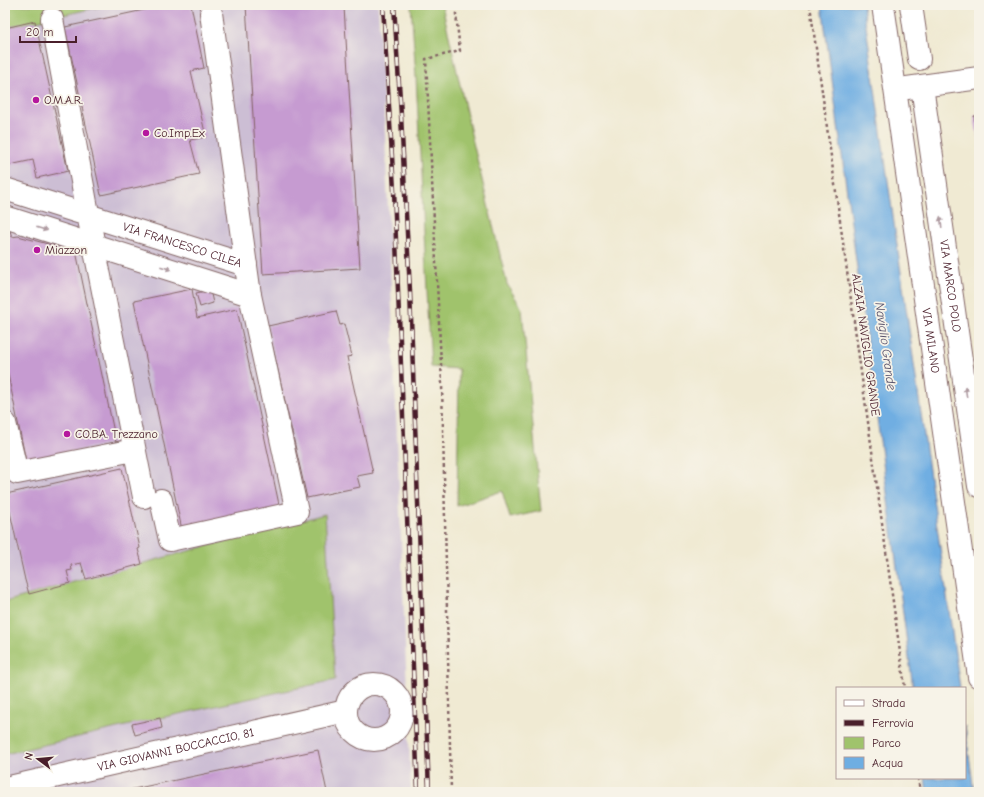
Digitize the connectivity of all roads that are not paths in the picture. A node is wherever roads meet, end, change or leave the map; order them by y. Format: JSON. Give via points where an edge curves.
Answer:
{"nodes":[{"id":1,"x":883,"y":5,"type":"edge"},
{"id":2,"x":911,"y":5,"type":"edge"},
{"id":3,"x":211,"y":13,"type":"dead end"},
{"id":4,"x":52,"y":19,"type":"dead end"},
{"id":5,"x":918,"y":59,"type":"dead end"},
{"id":6,"x":979,"y":78,"type":"edge"},
{"id":7,"x":922,"y":86,"type":"junction"},
{"id":8,"x":895,"y":90,"type":"junction"},
{"id":9,"x":5,"y":189,"type":"edge"},
{"id":10,"x":90,"y":216,"type":"junction"},
{"id":11,"x":5,"y":217,"type":"edge"},
{"id":12,"x":94,"y":246,"type":"junction"},
{"id":13,"x":246,"y":265,"type":"junction"},
{"id":14,"x":250,"y":295,"type":"junction"},
{"id":15,"x":5,"y":423,"type":"edge"},
{"id":16,"x":134,"y":450,"type":"junction"},
{"id":17,"x":979,"y":486,"type":"edge"},
{"id":18,"x":979,"y":677,"type":"edge"},
{"id":19,"x":346,"y":711,"type":"dead end"},
{"id":20,"x":5,"y":788,"type":"edge"}],
"edges":[{"from":1,"to":8,"type":"street","name":"VIA MILANO"},
{"from":2,"to":5,"type":"street"},
{"from":3,"to":13,"type":"street"},
{"from":4,"to":10,"type":"street"},
{"from":6,"to":7,"type":"street"},
{"from":7,"to":8,"type":"street"},
{"from":17,"to":7,"type":"street","name":"VIA MARCO POLO","one_way":true},
{"from":8,"to":18,"type":"street","name":"VIA MILANO"},
{"from":9,"to":10,"type":"street","name":"VIA FRANCESCO CILEA"},
{"from":10,"to":12,"type":"street"},
{"from":10,"to":13,"type":"street","name":"VIA FRANCESCO CILEA"},
{"from":11,"to":12,"type":"street","one_way":true},
{"from":12,"to":14,"type":"street","one_way":true},
{"from":12,"to":16,"type":"street"},
{"from":13,"to":14,"type":"street","name":"VIA FRANCESCO CILEA"},
{"from":14,"to":16,"type":"street","name":"VIA FRANCESCO CILEA","via":[[297,512],[170,540]]},
{"from":15,"to":16,"type":"street","via":[[17,473]]},
{"from":19,"to":20,"type":"street","name":"VIA GIOVANNI BOCCACCIO, 81"}]}
